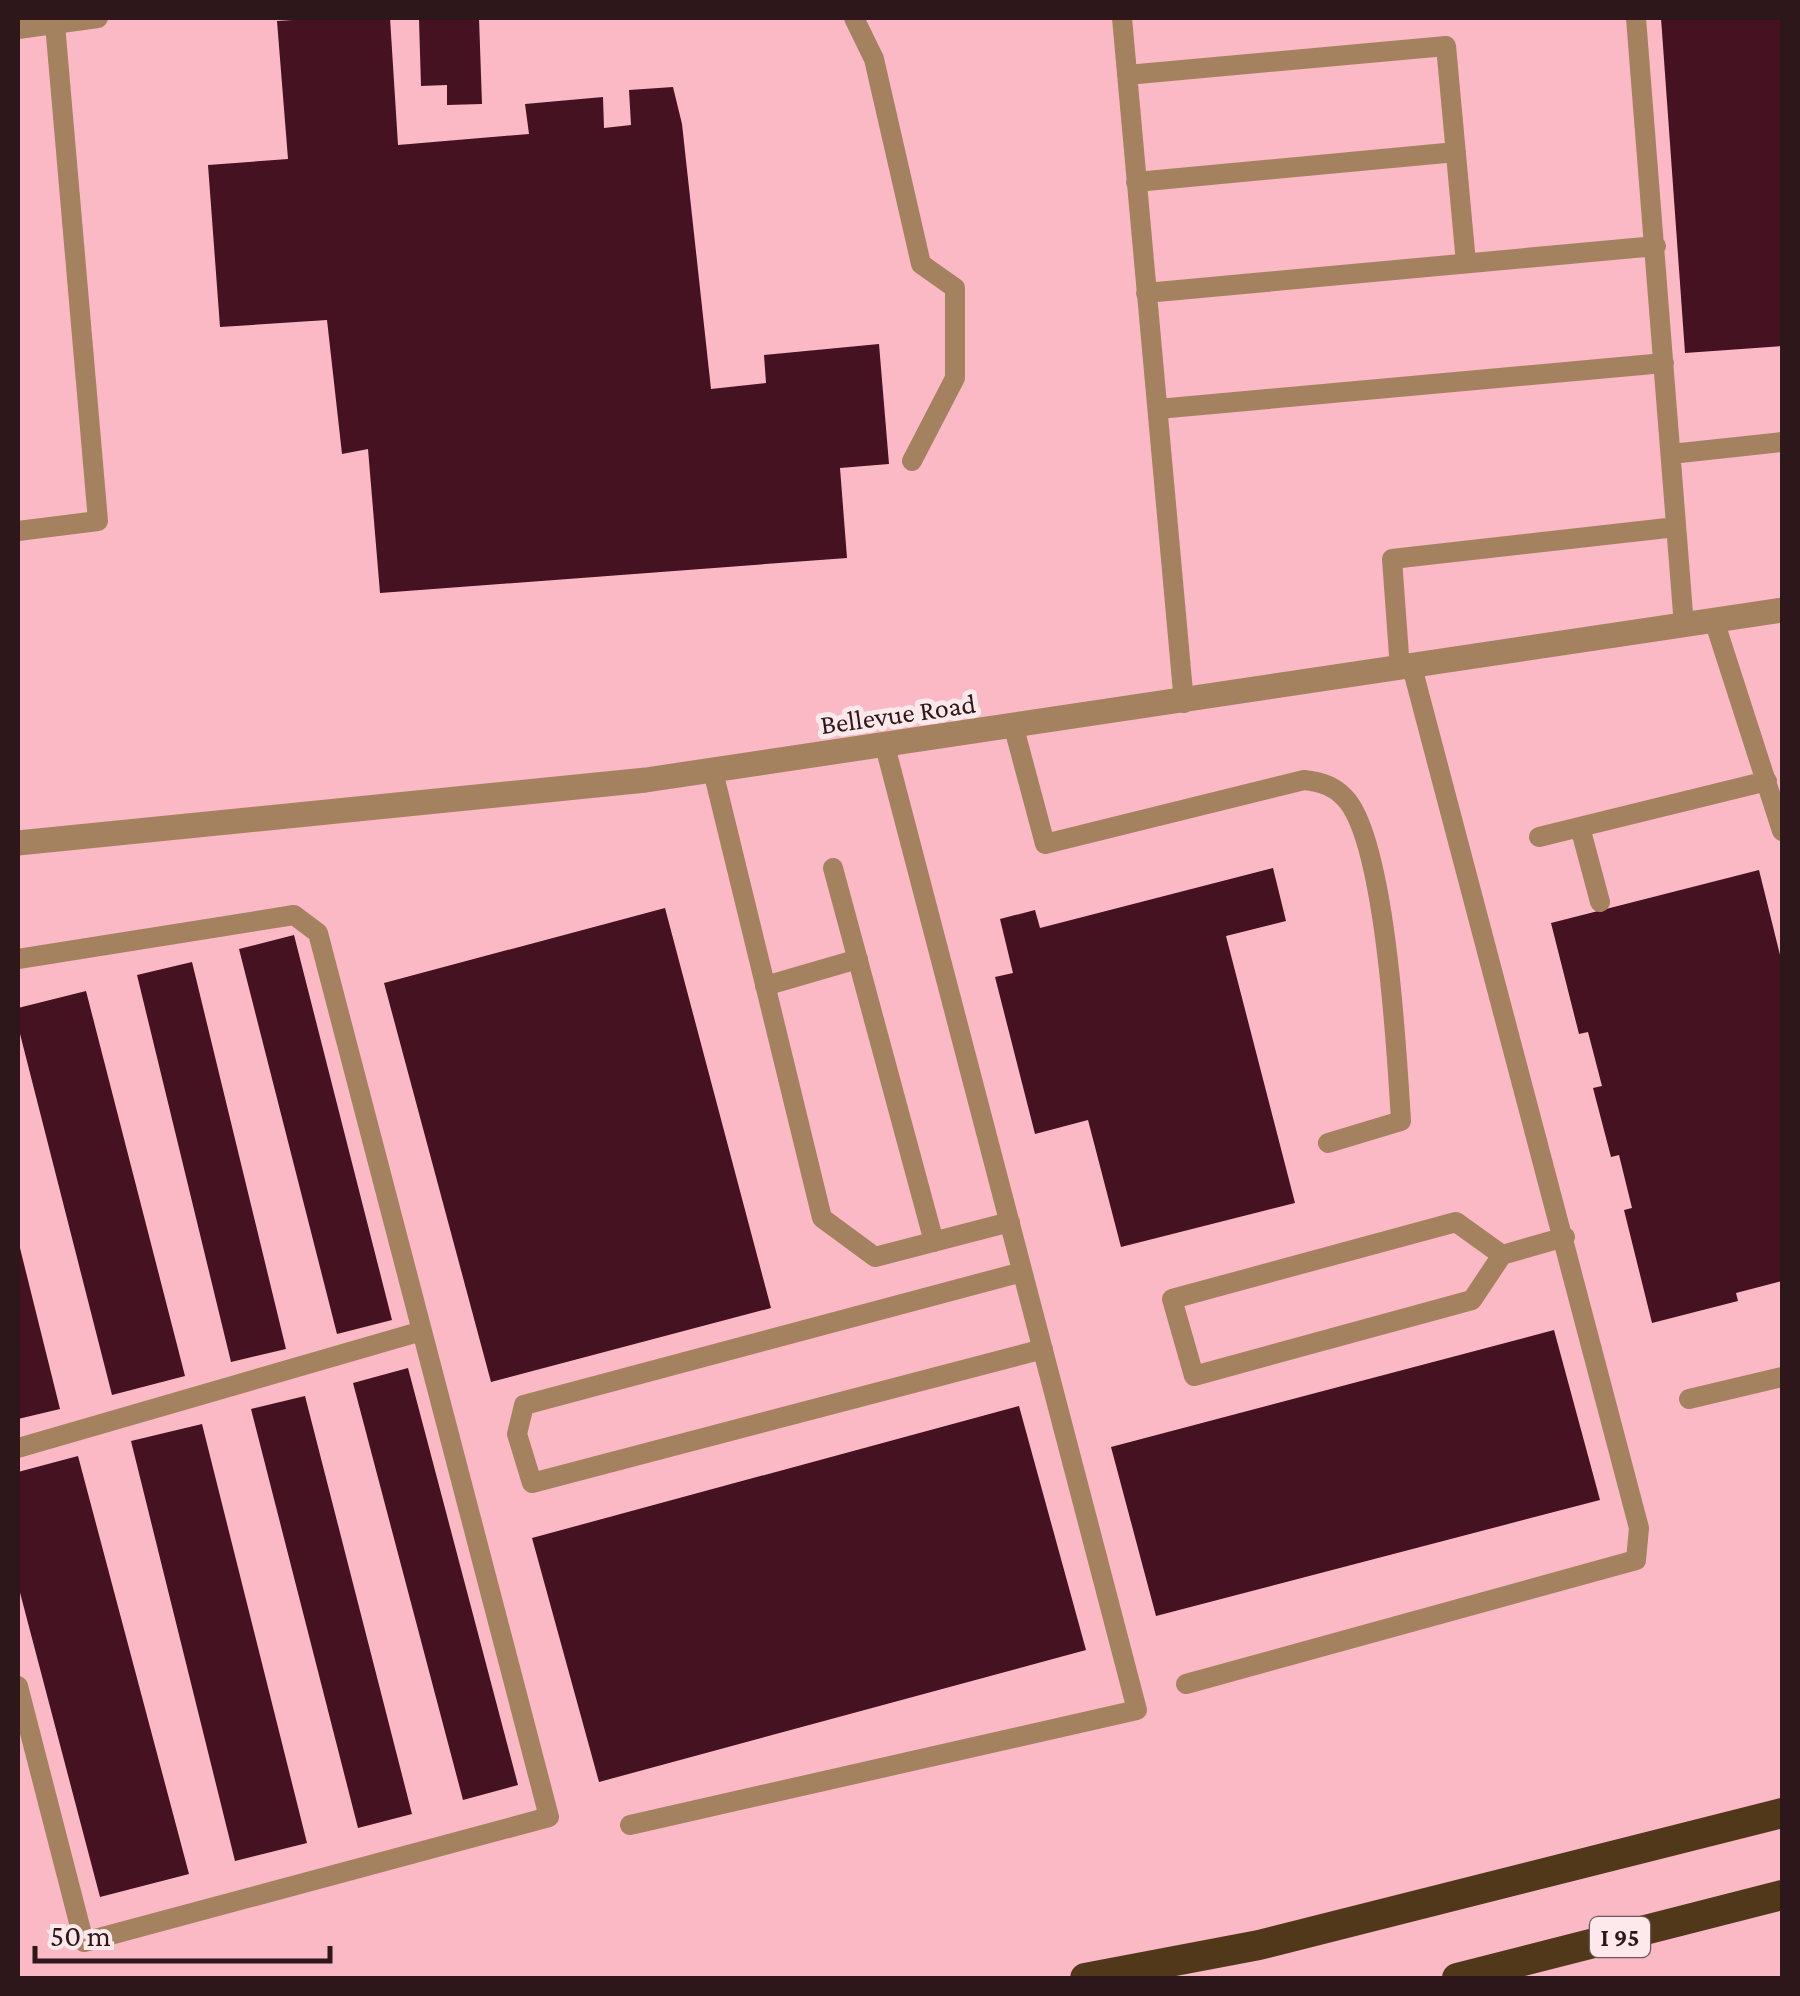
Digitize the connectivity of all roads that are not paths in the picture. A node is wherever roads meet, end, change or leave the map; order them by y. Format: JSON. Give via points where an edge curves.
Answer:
{"nodes":[{"id":1,"x":98,"y":18,"type":"edge"},
{"id":2,"x":854,"y":18,"type":"edge"},
{"id":3,"x":1122,"y":18,"type":"edge"},
{"id":4,"x":1636,"y":18,"type":"edge"},
{"id":5,"x":55,"y":24,"type":"junction"},
{"id":6,"x":18,"y":30,"type":"edge"},
{"id":7,"x":1127,"y":75,"type":"junction"},
{"id":8,"x":1456,"y":152,"type":"junction"},
{"id":9,"x":1136,"y":182,"type":"junction"},
{"id":10,"x":1656,"y":246,"type":"junction"},
{"id":11,"x":1466,"y":263,"type":"junction"},
{"id":12,"x":1146,"y":294,"type":"junction"},
{"id":13,"x":1664,"y":363,"type":"junction"},
{"id":14,"x":1158,"y":409,"type":"junction"},
{"id":15,"x":1782,"y":442,"type":"edge"},
{"id":16,"x":1671,"y":454,"type":"junction"},
{"id":17,"x":912,"y":460,"type":"dead end"},
{"id":18,"x":1676,"y":527,"type":"junction"},
{"id":19,"x":18,"y":530,"type":"edge"},
{"id":20,"x":1782,"y":610,"type":"edge"},
{"id":21,"x":1714,"y":620,"type":"junction"},
{"id":22,"x":1684,"y":626,"type":"junction"},
{"id":23,"x":1406,"y":668,"type":"junction"},
{"id":24,"x":1184,"y":703,"type":"junction"},
{"id":25,"x":1014,"y":728,"type":"junction"},
{"id":26,"x":884,"y":746,"type":"junction"},
{"id":27,"x":713,"y":770,"type":"junction"},
{"id":28,"x":1766,"y":781,"type":"junction"},
{"id":29,"x":1580,"y":827,"type":"junction"},
{"id":30,"x":1782,"y":832,"type":"edge"},
{"id":31,"x":1539,"y":837,"type":"dead end"},
{"id":32,"x":18,"y":843,"type":"edge"},
{"id":33,"x":833,"y":868,"type":"dead end"},
{"id":34,"x":1600,"y":902,"type":"dead end"},
{"id":35,"x":18,"y":959,"type":"edge"},
{"id":36,"x":858,"y":959,"type":"junction"},
{"id":37,"x":765,"y":986,"type":"junction"},
{"id":38,"x":1328,"y":1142,"type":"dead end"},
{"id":39,"x":1010,"y":1222,"type":"junction"},
{"id":40,"x":1565,"y":1237,"type":"junction"},
{"id":41,"x":934,"y":1242,"type":"junction"},
{"id":42,"x":1502,"y":1256,"type":"junction"},
{"id":43,"x":1022,"y":1272,"type":"junction"},
{"id":44,"x":422,"y":1330,"type":"junction"},
{"id":45,"x":1042,"y":1349,"type":"junction"},
{"id":46,"x":1782,"y":1377,"type":"edge"},
{"id":47,"x":1689,"y":1399,"type":"dead end"},
{"id":48,"x":18,"y":1448,"type":"edge"},
{"id":49,"x":1186,"y":1684,"type":"dead end"},
{"id":50,"x":18,"y":1686,"type":"edge"},
{"id":51,"x":1782,"y":1813,"type":"edge"},
{"id":52,"x":630,"y":1825,"type":"dead end"},
{"id":53,"x":1782,"y":1894,"type":"edge"},
{"id":54,"x":1085,"y":1978,"type":"edge"},
{"id":55,"x":1458,"y":1978,"type":"edge"}],
"edges":[{"from":1,"to":5,"type":"lane"},
{"from":2,"to":17,"type":"lane","via":[[874,59],[922,264],[955,288],[955,378]]},
{"from":3,"to":7,"type":"lane"},
{"from":4,"to":10,"type":"lane"},
{"from":5,"to":6,"type":"lane"},
{"from":5,"to":19,"type":"lane","via":[[98,521]]},
{"from":7,"to":8,"type":"lane","via":[[1446,46]]},
{"from":7,"to":9,"type":"lane"},
{"from":8,"to":9,"type":"lane"},
{"from":8,"to":11,"type":"lane"},
{"from":9,"to":12,"type":"lane"},
{"from":10,"to":11,"type":"lane"},
{"from":10,"to":13,"type":"lane"},
{"from":11,"to":12,"type":"lane"},
{"from":12,"to":14,"type":"lane"},
{"from":13,"to":14,"type":"lane"},
{"from":13,"to":16,"type":"lane"},
{"from":14,"to":24,"type":"lane"},
{"from":15,"to":16,"type":"lane"},
{"from":16,"to":18,"type":"lane"},
{"from":18,"to":22,"type":"lane"},
{"from":18,"to":23,"type":"lane","via":[[1392,559]]},
{"from":20,"to":21,"type":"street","name":"Bellevue Road"},
{"from":21,"to":22,"type":"street","name":"Bellevue Road"},
{"from":21,"to":28,"type":"lane"},
{"from":22,"to":23,"type":"street","name":"Bellevue Road"},
{"from":23,"to":24,"type":"street","name":"Bellevue Road"},
{"from":23,"to":40,"type":"lane"},
{"from":24,"to":25,"type":"street","name":"Bellevue Road"},
{"from":25,"to":26,"type":"street","name":"Bellevue Road"},
{"from":25,"to":38,"type":"lane","via":[[1044,844],[1304,780],[1326,784],[1345,798],[1365,836],[1393,987],[1401,1121]]},
{"from":26,"to":27,"type":"street","name":"Bellevue Road"},
{"from":26,"to":39,"type":"lane"},
{"from":27,"to":32,"type":"street","name":"Bellevue Road"},
{"from":27,"to":37,"type":"lane"},
{"from":28,"to":29,"type":"lane"},
{"from":28,"to":30,"type":"lane"},
{"from":29,"to":31,"type":"lane"},
{"from":29,"to":34,"type":"lane"},
{"from":33,"to":36,"type":"lane"},
{"from":35,"to":44,"type":"lane","via":[[294,916],[318,933]]},
{"from":36,"to":37,"type":"lane"},
{"from":36,"to":41,"type":"lane"},
{"from":37,"to":41,"type":"lane","via":[[822,1218],[875,1258]]},
{"from":39,"to":41,"type":"lane"},
{"from":39,"to":43,"type":"lane"},
{"from":40,"to":42,"type":"lane"},
{"from":40,"to":49,"type":"lane","via":[[1639,1528],[1636,1560]]},
{"from":42,"to":42,"type":"lane","via":[[1472,1300],[1194,1376],[1172,1298],[1456,1222]]},
{"from":43,"to":45,"type":"lane"},
{"from":43,"to":45,"type":"lane","via":[[524,1405],[517,1434],[532,1483]]},
{"from":44,"to":48,"type":"lane"},
{"from":44,"to":50,"type":"lane","via":[[548,1818],[84,1942]]},
{"from":45,"to":52,"type":"lane","via":[[1137,1710]]},
{"from":46,"to":47,"type":"lane"},
{"from":51,"to":54,"type":"highway","via":[[1260,1945]]},
{"from":53,"to":55,"type":"highway","number":"I 95"}]}
